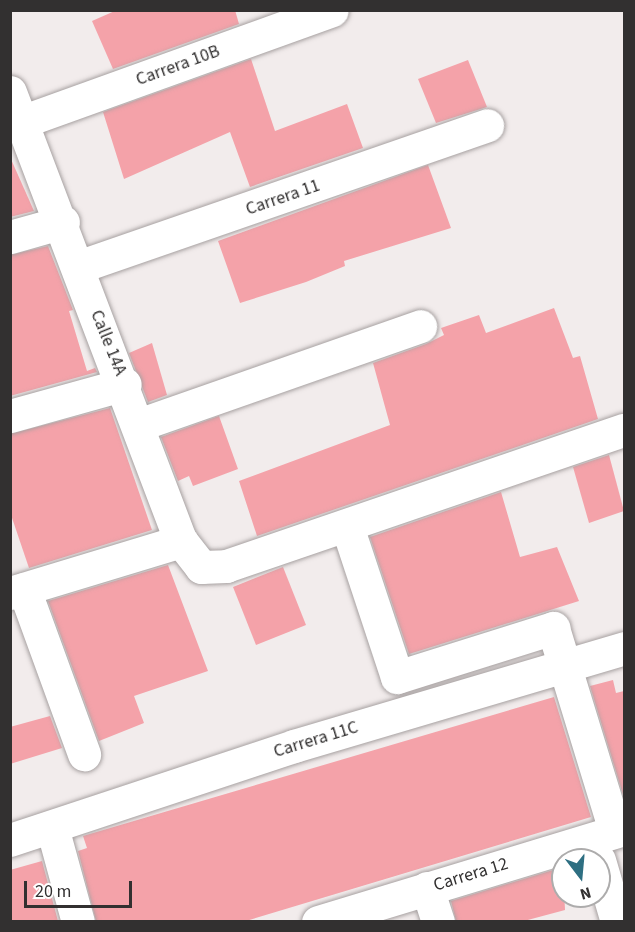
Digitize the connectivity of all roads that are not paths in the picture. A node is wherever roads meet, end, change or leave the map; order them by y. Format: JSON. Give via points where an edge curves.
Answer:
{"nodes":[{"id":1,"x":332,"y":10,"type":"edge"},
{"id":2,"x":10,"y":92,"type":"edge"},
{"id":3,"x":24,"y":121,"type":"junction"},
{"id":4,"x":487,"y":125,"type":"dead end"},
{"id":5,"x":63,"y":222,"type":"junction"},
{"id":6,"x":10,"y":237,"type":"edge"},
{"id":7,"x":78,"y":267,"type":"junction"},
{"id":8,"x":420,"y":326,"type":"dead end"},
{"id":9,"x":125,"y":384,"type":"junction"},
{"id":10,"x":10,"y":416,"type":"edge"},
{"id":11,"x":138,"y":425,"type":"junction"},
{"id":12,"x":624,"y":430,"type":"edge"},
{"id":13,"x":347,"y":526,"type":"junction"},
{"id":14,"x":181,"y":541,"type":"junction"},
{"id":15,"x":17,"y":591,"type":"edge"},
{"id":16,"x":624,"y":648,"type":"edge"},
{"id":17,"x":566,"y":665,"type":"junction"},
{"id":18,"x":84,"y":754,"type":"dead end"},
{"id":19,"x":52,"y":827,"type":"junction"},
{"id":20,"x":10,"y":840,"type":"edge"},
{"id":21,"x":606,"y":844,"type":"edge"},
{"id":22,"x":427,"y":888,"type":"junction"},
{"id":23,"x":78,"y":921,"type":"edge"},
{"id":24,"x":318,"y":921,"type":"edge"},
{"id":25,"x":438,"y":921,"type":"edge"},
{"id":26,"x":617,"y":921,"type":"edge"}],
"edges":[{"from":1,"to":3,"type":"street","name":"Carrera 10B"},
{"from":2,"to":3,"type":"street","name":"Calle 14A"},
{"from":3,"to":5,"type":"street","name":"Calle 14A"},
{"from":4,"to":7,"type":"street","name":"Carrera 11"},
{"from":5,"to":6,"type":"street"},
{"from":5,"to":7,"type":"street","name":"Calle 14A"},
{"from":7,"to":9,"type":"street","name":"Calle 14A"},
{"from":8,"to":11,"type":"street"},
{"from":9,"to":10,"type":"street"},
{"from":9,"to":11,"type":"street","name":"Calle 14A"},
{"from":11,"to":14,"type":"street","name":"Calle 14A"},
{"from":12,"to":13,"type":"street"},
{"from":13,"to":14,"type":"street","name":"Calle 14A","via":[[226,566],[201,567]]},
{"from":13,"to":17,"type":"street","via":[[397,676],[553,628]]},
{"from":14,"to":15,"type":"street"},
{"from":15,"to":18,"type":"street"},
{"from":16,"to":17,"type":"street","name":"Carrera 11C"},
{"from":17,"to":19,"type":"street","name":"Carrera 11C"},
{"from":17,"to":21,"type":"street"},
{"from":19,"to":20,"type":"street","name":"Carrera 11C"},
{"from":19,"to":23,"type":"street"},
{"from":21,"to":22,"type":"street","name":"Carrera 12"},
{"from":21,"to":26,"type":"street"},
{"from":22,"to":24,"type":"street","name":"Carrera 12"},
{"from":22,"to":25,"type":"street"}]}
